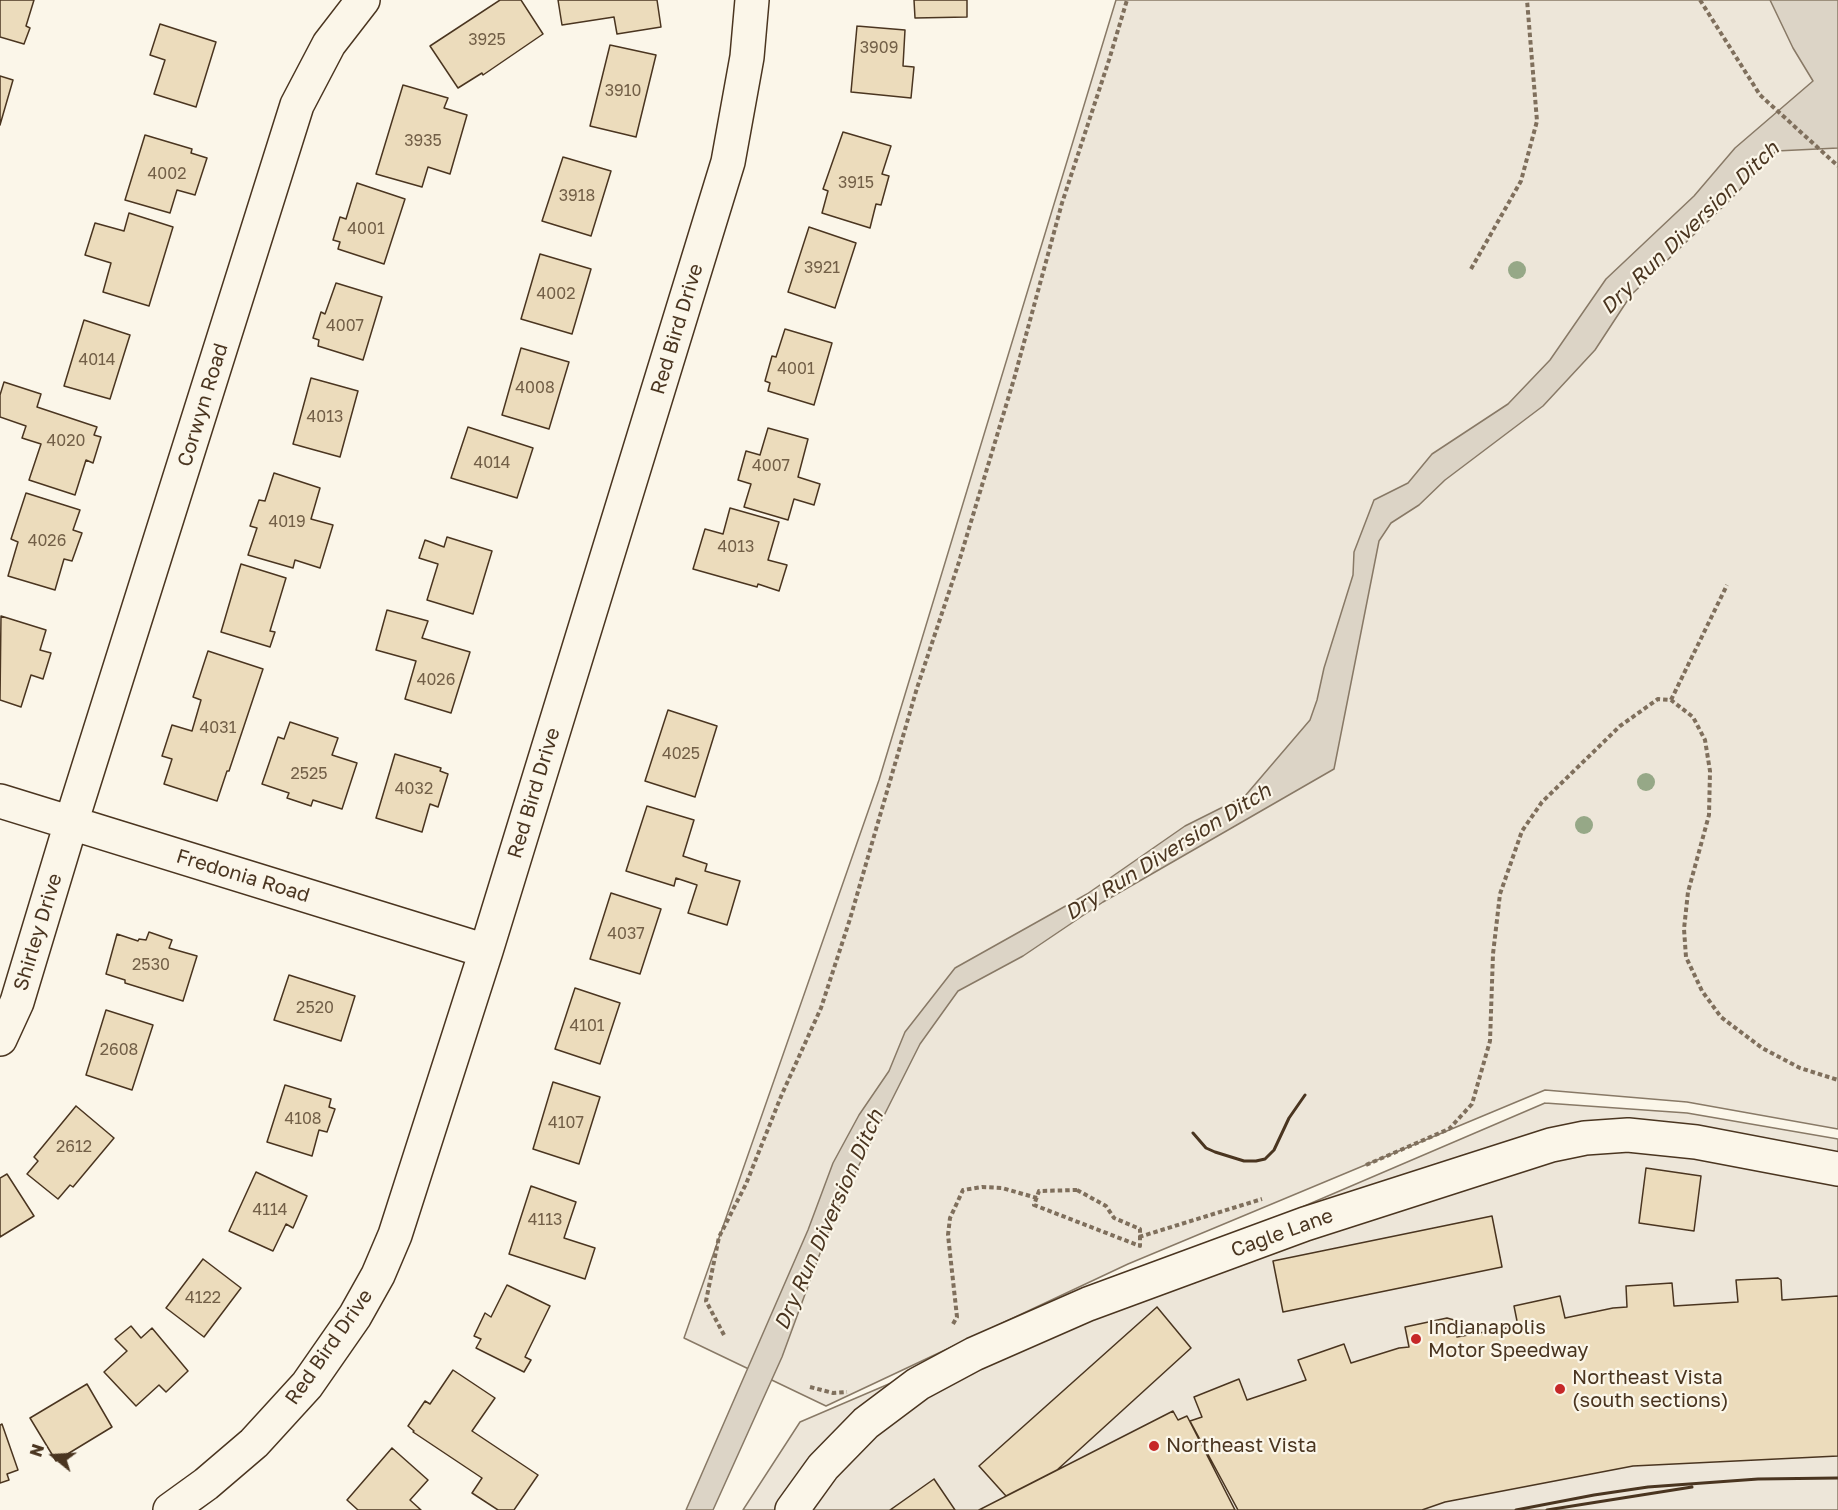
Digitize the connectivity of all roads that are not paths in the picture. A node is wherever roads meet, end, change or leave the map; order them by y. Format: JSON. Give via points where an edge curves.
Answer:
{"nodes":[{"id":1,"x":363,"y":0,"type":"edge"},
{"id":2,"x":752,"y":0,"type":"edge"},
{"id":3,"x":0,"y":801,"type":"edge"},
{"id":4,"x":71,"y":823,"type":"junction"},
{"id":5,"x":486,"y":951,"type":"junction"},
{"id":6,"x":0,"y":1039,"type":"edge"},
{"id":7,"x":1838,"y":1169,"type":"edge"},
{"id":8,"x":170,"y":1510,"type":"edge"},
{"id":9,"x":792,"y":1510,"type":"edge"}],
"edges":[{"from":1,"to":4,"type":"street","name":"Corwyn Road","via":[[329,44],[297,105]]},
{"from":2,"to":5,"type":"street","name":"Red Bird Drive","via":[[747,57],[728,162]]},
{"from":3,"to":4,"type":"street","name":"Fredonia Road"},
{"from":4,"to":5,"type":"street","name":"Fredonia Road"},
{"from":4,"to":6,"type":"street","name":"Shirley Drive","via":[[17,1002]]},
{"from":5,"to":8,"type":"street","name":"Red Bird Drive","via":[[401,1219],[359,1309],[307,1385],[268,1430]]},
{"from":7,"to":9,"type":"street","name":"Cagle Lane","via":[[1695,1142],[1628,1135],[1585,1138],[1339,1213],[1088,1304],[974,1354],[918,1384],[866,1423],[823,1467]]}]}
